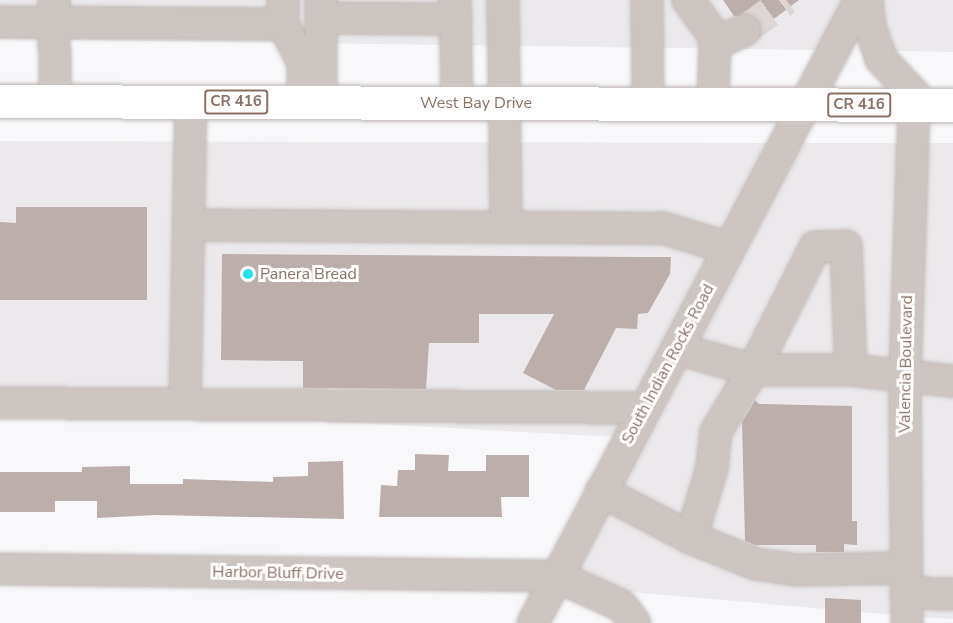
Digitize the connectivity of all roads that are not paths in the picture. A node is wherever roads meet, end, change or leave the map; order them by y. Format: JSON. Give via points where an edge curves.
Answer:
{"nodes":[{"id":1,"x":503,"y":0,"type":"edge"},
{"id":2,"x":647,"y":0,"type":"edge"},
{"id":3,"x":860,"y":0,"type":"edge"},
{"id":4,"x":867,"y":0,"type":"edge"},
{"id":5,"x":695,"y":2,"type":"edge"},
{"id":6,"x":321,"y":9,"type":"edge"},
{"id":7,"x":455,"y":9,"type":"edge"},
{"id":8,"x":54,"y":11,"type":"edge"},
{"id":9,"x":283,"y":12,"type":"edge"},
{"id":10,"x":0,"y":22,"type":"edge"},
{"id":11,"x":0,"y":101,"type":"edge"},
{"id":12,"x":55,"y":101,"type":"junction"},
{"id":13,"x":191,"y":102,"type":"junction"},
{"id":14,"x":312,"y":102,"type":"junction"},
{"id":15,"x":457,"y":103,"type":"junction"},
{"id":16,"x":504,"y":104,"type":"junction"},
{"id":17,"x":648,"y":104,"type":"junction"},
{"id":18,"x":713,"y":105,"type":"junction"},
{"id":19,"x":803,"y":105,"type":"junction"},
{"id":20,"x":930,"y":105,"type":"edge"},
{"id":21,"x":190,"y":225,"type":"junction"},
{"id":22,"x":506,"y":227,"type":"junction"},
{"id":23,"x":729,"y":248,"type":"junction"},
{"id":24,"x":678,"y":349,"type":"junction"},
{"id":25,"x":753,"y":370,"type":"junction"},
{"id":26,"x":851,"y":370,"type":"junction"},
{"id":27,"x":904,"y":376,"type":"junction"},
{"id":28,"x":953,"y":381,"type":"edge"},
{"id":29,"x":0,"y":403,"type":"edge"},
{"id":30,"x":185,"y":404,"type":"junction"},
{"id":31,"x":645,"y":408,"type":"junction"},
{"id":32,"x":601,"y":491,"type":"junction"},
{"id":33,"x":691,"y":538,"type":"junction"},
{"id":34,"x":0,"y":569,"type":"edge"},
{"id":35,"x":556,"y":576,"type":"junction"},
{"id":36,"x":906,"y":580,"type":"junction"},
{"id":37,"x":953,"y":594,"type":"edge"},
{"id":38,"x":533,"y":623,"type":"edge"},
{"id":39,"x":635,"y":623,"type":"edge"},
{"id":40,"x":907,"y":623,"type":"edge"}],
"edges":[{"from":1,"to":16,"type":"street"},
{"from":2,"to":17,"type":"street"},
{"from":3,"to":19,"type":"street","name":"South Indian Rocks Road"},
{"from":4,"to":20,"type":"street","via":[[870,27],[881,59]]},
{"from":5,"to":18,"type":"street","via":[[726,30]]},
{"from":6,"to":7,"type":"street"},
{"from":6,"to":14,"type":"street"},
{"from":7,"to":15,"type":"street"},
{"from":8,"to":9,"type":"street"},
{"from":8,"to":10,"type":"street"},
{"from":8,"to":12,"type":"street"},
{"from":9,"to":14,"type":"street","via":[[303,63]]},
{"from":11,"to":12,"type":"main road","name":"West Bay Drive","number":"CR 416"},
{"from":12,"to":13,"type":"main road","name":"West Bay Drive","number":"CR 416"},
{"from":13,"to":14,"type":"main road","name":"West Bay Drive","number":"CR 416"},
{"from":13,"to":21,"type":"street"},
{"from":14,"to":15,"type":"main road","name":"West Bay Drive","number":"CR 416"},
{"from":15,"to":16,"type":"main road","name":"West Bay Drive","number":"CR 416"},
{"from":16,"to":17,"type":"main road","name":"West Bay Drive","number":"CR 416"},
{"from":16,"to":22,"type":"street"},
{"from":17,"to":18,"type":"main road","name":"West Bay Drive","number":"CR 416"},
{"from":18,"to":19,"type":"main road","name":"West Bay Drive","number":"CR 416"},
{"from":19,"to":20,"type":"main road","name":"West Bay Drive","number":"CR 416"},
{"from":19,"to":23,"type":"street","name":"South Indian Rocks Road"},
{"from":20,"to":27,"type":"street","name":"Valencia Boulevard"},
{"from":21,"to":22,"type":"street"},
{"from":21,"to":30,"type":"street"},
{"from":22,"to":23,"type":"street","via":[[663,228]]},
{"from":23,"to":24,"type":"street","name":"South Indian Rocks Road"},
{"from":24,"to":25,"type":"street"},
{"from":24,"to":31,"type":"street","name":"South Indian Rocks Road"},
{"from":25,"to":26,"type":"street"},
{"from":25,"to":26,"type":"street","via":[[815,247],[846,246]]},
{"from":25,"to":33,"type":"street","via":[[716,432],[712,468]]},
{"from":26,"to":27,"type":"street"},
{"from":27,"to":28,"type":"street"},
{"from":27,"to":36,"type":"street","name":"Valencia Boulevard"},
{"from":29,"to":30,"type":"street"},
{"from":30,"to":31,"type":"street"},
{"from":31,"to":32,"type":"street","name":"South Indian Rocks Road"},
{"from":32,"to":33,"type":"street"},
{"from":32,"to":35,"type":"street","name":"South Indian Rocks Road"},
{"from":33,"to":36,"type":"street","via":[[756,564]]},
{"from":34,"to":35,"type":"street","name":"Harbor Bluff Drive"},
{"from":35,"to":38,"type":"street","name":"South Indian Rocks Road"},
{"from":35,"to":39,"type":"street","via":[[622,606]]},
{"from":36,"to":37,"type":"street"},
{"from":36,"to":40,"type":"street","name":"Valencia Boulevard"}]}
